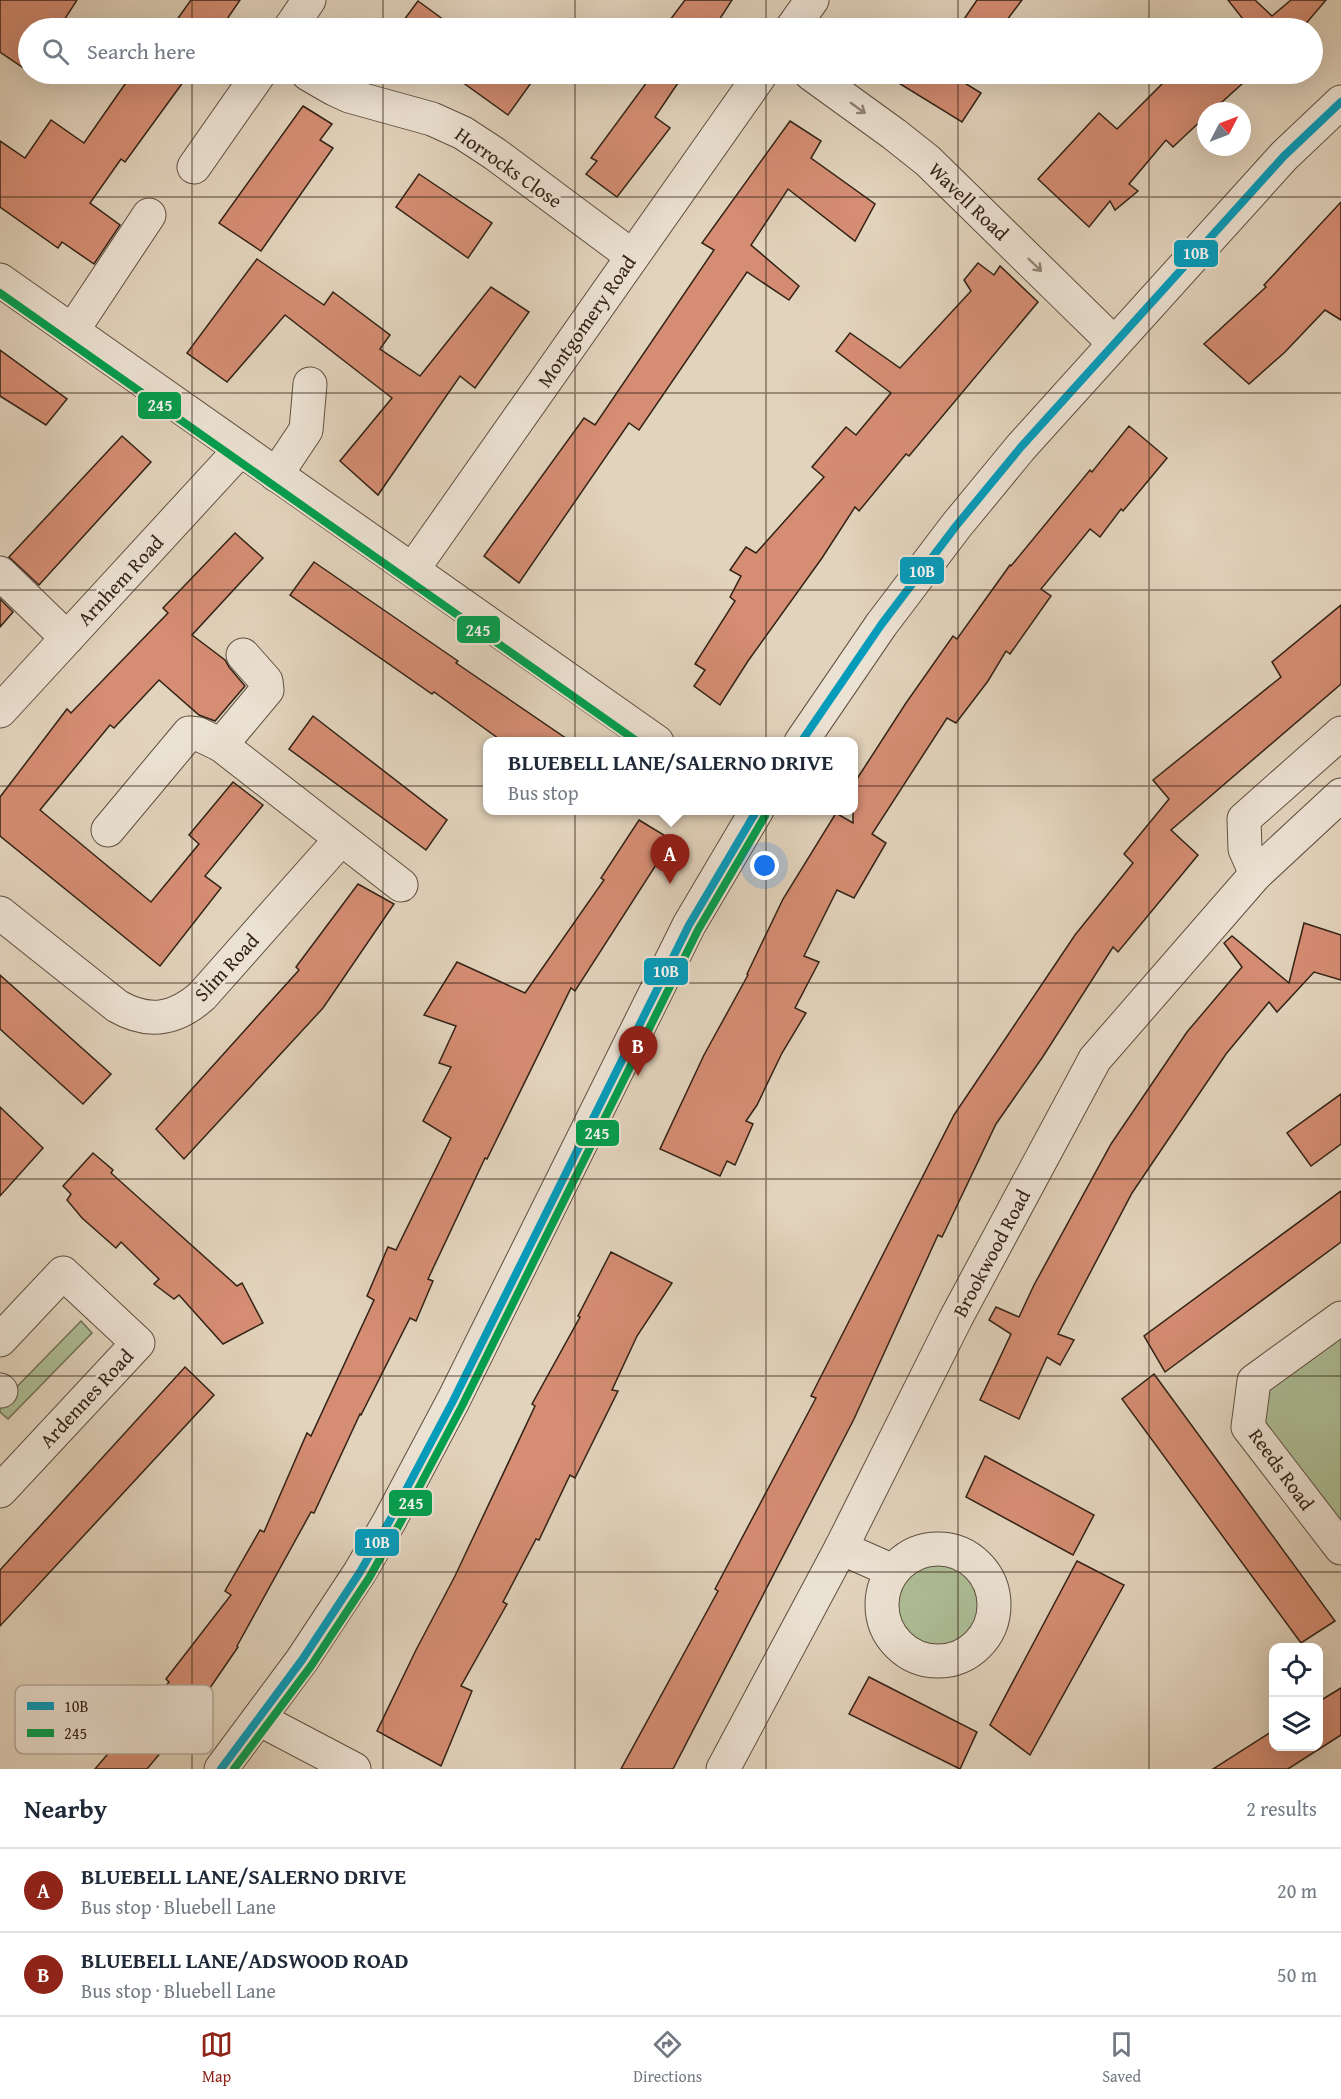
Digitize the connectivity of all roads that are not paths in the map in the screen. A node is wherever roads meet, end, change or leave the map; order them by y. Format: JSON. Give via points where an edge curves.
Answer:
{"nodes":[{"id":1,"x":309,"y":0,"type":"edge"},
{"id":2,"x":812,"y":0,"type":"edge"},
{"id":3,"x":297,"y":18,"type":"edge"},
{"id":4,"x":799,"y":18,"type":"edge"},
{"id":5,"x":252,"y":84,"type":"edge"},
{"id":6,"x":324,"y":84,"type":"edge"},
{"id":7,"x":754,"y":84,"type":"edge"},
{"id":8,"x":825,"y":84,"type":"edge"},
{"id":9,"x":1341,"y":102,"type":"edge"},
{"id":10,"x":195,"y":167,"type":"dead end"},
{"id":11,"x":149,"y":215,"type":"dead end"},
{"id":12,"x":632,"y":256,"type":"junction"},
{"id":13,"x":0,"y":280,"type":"edge"},
{"id":14,"x":72,"y":331,"type":"junction"},
{"id":15,"x":1114,"y":343,"type":"junction"},
{"id":16,"x":310,"y":384,"type":"dead end"},
{"id":17,"x":240,"y":450,"type":"junction"},
{"id":18,"x":276,"y":475,"type":"junction"},
{"id":19,"x":412,"y":569,"type":"junction"},
{"id":20,"x":0,"y":573,"type":"edge"},
{"id":21,"x":67,"y":638,"type":"junction"},
{"id":22,"x":243,"y":655,"type":"dead end"},
{"id":23,"x":0,"y":711,"type":"edge"},
{"id":24,"x":1341,"y":733,"type":"edge"},
{"id":25,"x":651,"y":737,"type":"edge"},
{"id":26,"x":804,"y":737,"type":"edge"},
{"id":27,"x":221,"y":745,"type":"junction"},
{"id":28,"x":1338,"y":803,"type":"edge"},
{"id":29,"x":754,"y":815,"type":"edge"},
{"id":30,"x":108,"y":830,"type":"dead end"},
{"id":31,"x":341,"y":839,"type":"junction"},
{"id":32,"x":1256,"y":874,"type":"junction"},
{"id":33,"x":400,"y":885,"type":"dead end"},
{"id":34,"x":0,"y":913,"type":"edge"},
{"id":35,"x":1341,"y":1318,"type":"edge"},
{"id":36,"x":0,"y":1340,"type":"edge"},
{"id":37,"x":0,"y":1491,"type":"edge"},
{"id":38,"x":841,"y":1548,"type":"junction"},
{"id":39,"x":1341,"y":1548,"type":"edge"},
{"id":40,"x":893,"y":1571,"type":"dead end"},
{"id":41,"x":259,"y":1719,"type":"junction"},
{"id":42,"x":221,"y":1769,"type":"edge"},
{"id":43,"x":354,"y":1769,"type":"edge"},
{"id":44,"x":723,"y":1769,"type":"edge"}],
"edges":[{"from":1,"to":3,"type":"street"},
{"from":2,"to":4,"type":"street"},
{"from":5,"to":10,"type":"street"},
{"from":6,"to":12,"type":"street","name":"Horrocks Close","via":[[349,96],[432,119],[463,133]]},
{"from":7,"to":12,"type":"street","name":"Montgomery Road"},
{"from":8,"to":15,"type":"street","name":"Wavell Road","one_way":true,"via":[[928,161]]},
{"from":9,"to":15,"type":"street","via":[[1284,156]]},
{"from":11,"to":14,"type":"street"},
{"from":12,"to":19,"type":"street","name":"Montgomery Road"},
{"from":13,"to":14,"type":"street"},
{"from":14,"to":17,"type":"street"},
{"from":15,"to":26,"type":"street","via":[[957,526],[881,625]]},
{"from":16,"to":18,"type":"street","via":[[306,430]]},
{"from":17,"to":18,"type":"street"},
{"from":17,"to":21,"type":"street","name":"Arnhem Road"},
{"from":18,"to":19,"type":"street"},
{"from":19,"to":25,"type":"street"},
{"from":20,"to":21,"type":"street"},
{"from":21,"to":23,"type":"street","name":"Arnhem Road"},
{"from":22,"to":27,"type":"street","via":[[266,681],[267,690]]},
{"from":24,"to":32,"type":"street","via":[[1244,819],[1245,849]]},
{"from":27,"to":30,"type":"street","via":[[189,733]]},
{"from":27,"to":31,"type":"street"},
{"from":28,"to":32,"type":"street","name":"Brookwood Road"},
{"from":29,"to":41,"type":"street","via":[[689,925],[463,1383],[390,1520],[336,1610]]},
{"from":31,"to":33,"type":"street"},
{"from":31,"to":34,"type":"street","name":"Slim Road","via":[[210,987],[193,1004],[172,1015],[139,1016],[117,1006]]},
{"from":32,"to":38,"type":"street","name":"Brookwood Road","via":[[1095,1059],[956,1318]]},
{"from":35,"to":39,"type":"street","name":"Reeds Road","via":[[1254,1381],[1248,1427]]},
{"from":36,"to":37,"type":"street","name":"Ardennes Road","via":[[63,1273],[138,1342]]},
{"from":38,"to":40,"type":"street"},
{"from":38,"to":44,"type":"street","name":"Brookwood Road"},
{"from":41,"to":42,"type":"street"},
{"from":41,"to":43,"type":"street"}]}
